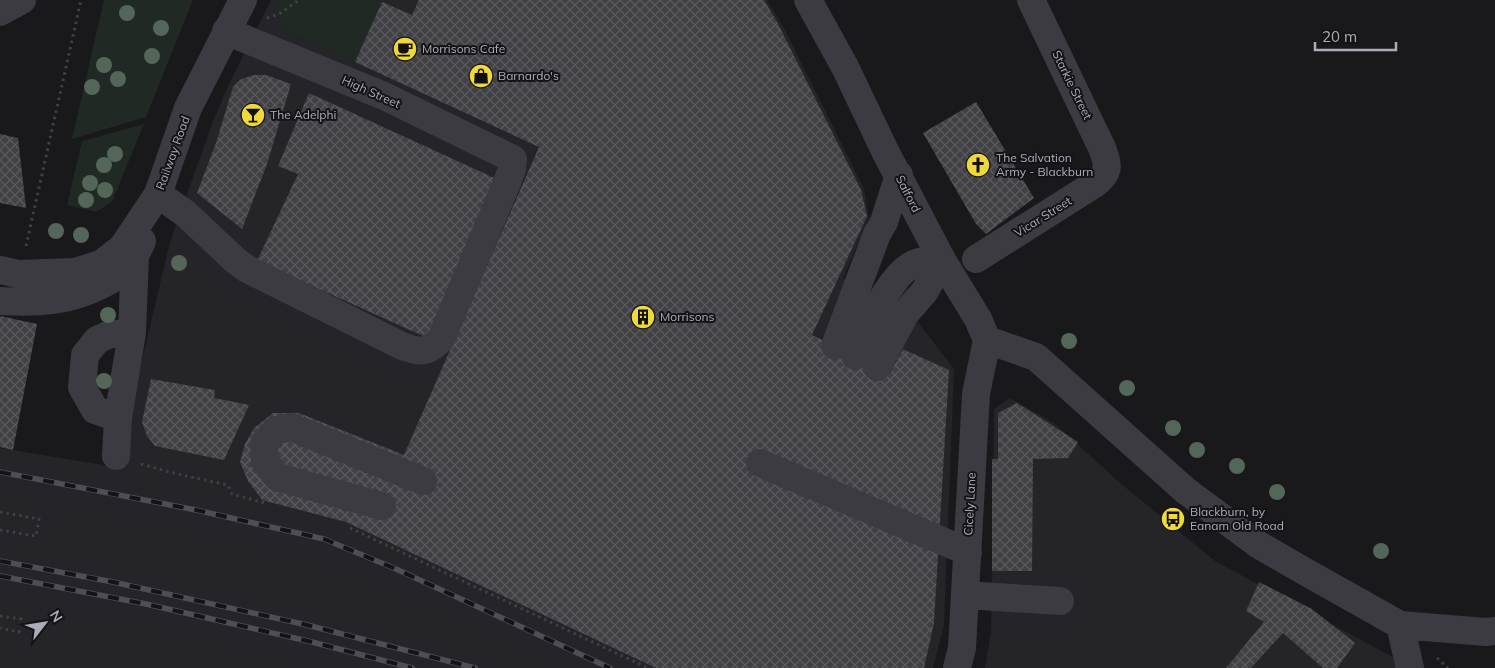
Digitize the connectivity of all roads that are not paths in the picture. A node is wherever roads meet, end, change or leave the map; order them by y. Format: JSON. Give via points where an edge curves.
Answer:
{"nodes":[{"id":1,"x":22,"y":0,"type":"edge"},
{"id":2,"x":243,"y":0,"type":"edge"},
{"id":3,"x":808,"y":0,"type":"edge"},
{"id":4,"x":1031,"y":0,"type":"edge"},
{"id":5,"x":0,"y":12,"type":"edge"},
{"id":6,"x":226,"y":32,"type":"junction"},
{"id":7,"x":1107,"y":171,"type":"joint"},
{"id":8,"x":899,"y":175,"type":"junction"},
{"id":9,"x":158,"y":194,"type":"junction"},
{"id":10,"x":135,"y":256,"type":"junction"},
{"id":11,"x":976,"y":259,"type":"dead end"},
{"id":12,"x":942,"y":260,"type":"junction"},
{"id":13,"x":15,"y":265,"type":"edge"},
{"id":14,"x":0,"y":301,"type":"edge"},
{"id":15,"x":132,"y":333,"type":"junction"},
{"id":16,"x":987,"y":340,"type":"junction"},
{"id":17,"x":118,"y":418,"type":"junction"},
{"id":18,"x":116,"y":456,"type":"road end"},
{"id":19,"x":760,"y":463,"type":"dead end"},
{"id":20,"x":423,"y":481,"type":"dead end"},
{"id":21,"x":382,"y":506,"type":"dead end"},
{"id":22,"x":968,"y":552,"type":"junction"},
{"id":23,"x":965,"y":595,"type":"junction"},
{"id":24,"x":1060,"y":601,"type":"dead end"},
{"id":25,"x":1400,"y":625,"type":"junction"},
{"id":26,"x":1492,"y":633,"type":"edge"},
{"id":27,"x":957,"y":668,"type":"edge"},
{"id":28,"x":1410,"y":668,"type":"edge"}],
"edges":[{"from":1,"to":5,"type":"street"},
{"from":2,"to":6,"type":"street","name":"Railway Road"},
{"from":3,"to":8,"type":"street","name":"Salford"},
{"from":4,"to":7,"type":"street","name":"Starkie Street","via":[[1102,148]]},
{"from":6,"to":9,"type":"street","name":"Railway Road","via":[[188,108]]},
{"from":6,"to":9,"type":"street","name":"High Street","via":[[384,96],[513,159],[510,174],[441,339],[425,351],[415,351],[248,269],[186,214]]},
{"from":7,"to":11,"type":"street","name":"Vicar Street","via":[[1093,185]]},
{"from":8,"to":12,"type":"street","name":"Salford"},
{"from":8,"to":12,"type":"street","via":[[877,234],[856,356],[905,314],[925,291]]},
{"from":9,"to":10,"type":"street"},
{"from":9,"to":13,"type":"street","name":"Railway Road","via":[[122,248],[101,264],[75,272]]},
{"from":10,"to":14,"type":"street","via":[[120,275],[70,297],[50,302]]},
{"from":10,"to":15,"type":"street"},
{"from":12,"to":16,"type":"street","name":"Salford"},
{"from":15,"to":17,"type":"street"},
{"from":15,"to":17,"type":"street","via":[[110,334],[97,340],[85,355],[82,386],[95,410]]},
{"from":16,"to":22,"type":"street","name":"Cicely Lane","via":[[976,394]]},
{"from":16,"to":25,"type":"street","via":[[1036,357],[1186,491],[1252,540]]},
{"from":17,"to":18,"type":"street"},
{"from":19,"to":22,"type":"street"},
{"from":20,"to":21,"type":"street","via":[[290,427],[276,430],[264,444],[265,461],[277,477]]},
{"from":22,"to":23,"type":"street","name":"Cicely Lane"},
{"from":23,"to":24,"type":"street"},
{"from":23,"to":27,"type":"street","name":"Cicely Lane","via":[[962,648]]},
{"from":25,"to":26,"type":"street"},
{"from":25,"to":28,"type":"street"}]}
